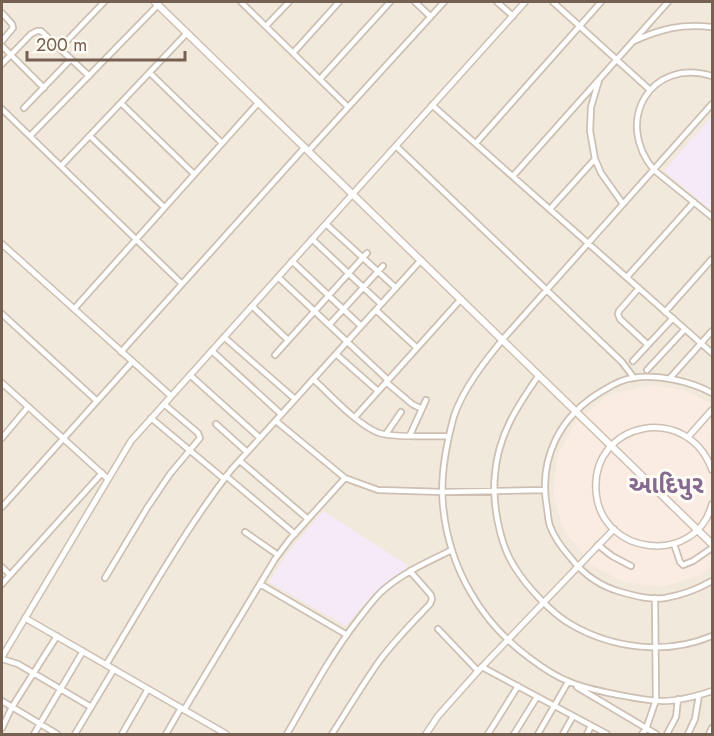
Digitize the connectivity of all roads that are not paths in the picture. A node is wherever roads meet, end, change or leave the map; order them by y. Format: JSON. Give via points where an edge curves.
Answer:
{"nodes":[{"id":1,"x":104,"y":2,"type":"edge"},
{"id":2,"x":241,"y":2,"type":"edge"},
{"id":3,"x":289,"y":2,"type":"edge"},
{"id":4,"x":339,"y":2,"type":"edge"},
{"id":5,"x":390,"y":2,"type":"edge"},
{"id":6,"x":415,"y":2,"type":"edge"},
{"id":7,"x":444,"y":2,"type":"edge"},
{"id":8,"x":497,"y":2,"type":"edge"},
{"id":9,"x":525,"y":2,"type":"edge"},
{"id":10,"x":553,"y":2,"type":"edge"},
{"id":11,"x":601,"y":2,"type":"edge"},
{"id":12,"x":668,"y":2,"type":"edge"},
{"id":13,"x":158,"y":3,"type":"edge"},
{"id":14,"x":2,"y":13,"type":"edge"},
{"id":15,"x":430,"y":16,"type":"junction"},
{"id":16,"x":513,"y":16,"type":"junction"},
{"id":17,"x":266,"y":26,"type":"junction"},
{"id":18,"x":580,"y":26,"type":"junction"},
{"id":19,"x":712,"y":27,"type":"edge"},
{"id":20,"x":187,"y":33,"type":"junction"},
{"id":21,"x":2,"y":41,"type":"edge"},
{"id":22,"x":632,"y":42,"type":"junction"},
{"id":23,"x":2,"y":46,"type":"edge"},
{"id":24,"x":60,"y":48,"type":"junction"},
{"id":25,"x":293,"y":53,"type":"junction"},
{"id":26,"x":10,"y":55,"type":"junction"},
{"id":27,"x":71,"y":59,"type":"junction"},
{"id":28,"x":617,"y":59,"type":"junction"},
{"id":29,"x":2,"y":64,"type":"edge"},
{"id":30,"x":150,"y":73,"type":"junction"},
{"id":31,"x":89,"y":76,"type":"junction"},
{"id":32,"x":712,"y":76,"type":"edge"},
{"id":33,"x":600,"y":77,"type":"junction"},
{"id":34,"x":320,"y":79,"type":"junction"},
{"id":35,"x":44,"y":88,"type":"junction"},
{"id":36,"x":650,"y":90,"type":"junction"},
{"id":37,"x":258,"y":102,"type":"junction"},
{"id":38,"x":121,"y":103,"type":"junction"},
{"id":39,"x":712,"y":104,"type":"edge"},
{"id":40,"x":432,"y":105,"type":"junction"},
{"id":41,"x":348,"y":107,"type":"junction"},
{"id":42,"x":24,"y":108,"type":"dead end"},
{"id":43,"x":2,"y":109,"type":"edge"},
{"id":44,"x":30,"y":136,"type":"junction"},
{"id":45,"x":90,"y":136,"type":"junction"},
{"id":46,"x":222,"y":143,"type":"junction"},
{"id":47,"x":476,"y":143,"type":"junction"},
{"id":48,"x":396,"y":146,"type":"junction"},
{"id":49,"x":308,"y":147,"type":"junction"},
{"id":50,"x":595,"y":159,"type":"junction"},
{"id":51,"x":61,"y":166,"type":"junction"},
{"id":52,"x":654,"y":170,"type":"junction"},
{"id":53,"x":194,"y":174,"type":"junction"},
{"id":54,"x":513,"y":176,"type":"junction"},
{"id":55,"x":354,"y":192,"type":"junction"},
{"id":56,"x":694,"y":202,"type":"junction"},
{"id":57,"x":623,"y":204,"type":"junction"},
{"id":58,"x":164,"y":207,"type":"junction"},
{"id":59,"x":550,"y":209,"type":"junction"},
{"id":60,"x":712,"y":217,"type":"edge"},
{"id":61,"x":326,"y":224,"type":"junction"},
{"id":62,"x":136,"y":239,"type":"junction"},
{"id":63,"x":312,"y":239,"type":"junction"},
{"id":64,"x":588,"y":243,"type":"junction"},
{"id":65,"x":2,"y":244,"type":"edge"},
{"id":66,"x":367,"y":252,"type":"dead end"},
{"id":67,"x":362,"y":257,"type":"junction"},
{"id":68,"x":712,"y":259,"type":"edge"},
{"id":69,"x":421,"y":260,"type":"junction"},
{"id":70,"x":292,"y":261,"type":"junction"},
{"id":71,"x":383,"y":266,"type":"dead end"},
{"id":72,"x":378,"y":271,"type":"junction"},
{"id":73,"x":348,"y":273,"type":"junction"},
{"id":74,"x":278,"y":277,"type":"junction"},
{"id":75,"x":627,"y":277,"type":"junction"},
{"id":76,"x":182,"y":284,"type":"junction"},
{"id":77,"x":363,"y":287,"type":"junction"},
{"id":78,"x":396,"y":288,"type":"junction"},
{"id":79,"x":639,"y":288,"type":"junction"},
{"id":80,"x":546,"y":291,"type":"junction"},
{"id":81,"x":328,"y":295,"type":"junction"},
{"id":82,"x":461,"y":299,"type":"junction"},
{"id":83,"x":381,"y":304,"type":"junction"},
{"id":84,"x":252,"y":306,"type":"junction"},
{"id":85,"x":74,"y":309,"type":"junction"},
{"id":86,"x":344,"y":309,"type":"junction"},
{"id":87,"x":376,"y":310,"type":"junction"},
{"id":88,"x":314,"y":311,"type":"junction"},
{"id":89,"x":665,"y":312,"type":"junction"},
{"id":90,"x":2,"y":314,"type":"edge"},
{"id":91,"x":673,"y":318,"type":"junction"},
{"id":92,"x":329,"y":325,"type":"junction"},
{"id":93,"x":361,"y":326,"type":"junction"},
{"id":94,"x":685,"y":329,"type":"junction"},
{"id":95,"x":712,"y":331,"type":"edge"},
{"id":96,"x":224,"y":337,"type":"junction"},
{"id":97,"x":504,"y":338,"type":"junction"},
{"id":98,"x":288,"y":340,"type":"junction"},
{"id":99,"x":347,"y":342,"type":"junction"},
{"id":100,"x":701,"y":344,"type":"junction"},
{"id":101,"x":648,"y":345,"type":"junction"},
{"id":102,"x":417,"y":348,"type":"junction"},
{"id":103,"x":212,"y":351,"type":"junction"},
{"id":104,"x":122,"y":352,"type":"junction"},
{"id":105,"x":336,"y":354,"type":"junction"},
{"id":106,"x":712,"y":354,"type":"edge"},
{"id":107,"x":275,"y":355,"type":"dead end"},
{"id":108,"x":633,"y":361,"type":"dead end"},
{"id":109,"x":132,"y":362,"type":"junction"},
{"id":110,"x":647,"y":369,"type":"dead end"},
{"id":111,"x":190,"y":375,"type":"junction"},
{"id":112,"x":539,"y":375,"type":"junction"},
{"id":113,"x":634,"y":378,"type":"junction"},
{"id":114,"x":670,"y":378,"type":"junction"},
{"id":115,"x":314,"y":379,"type":"junction"},
{"id":116,"x":387,"y":381,"type":"junction"},
{"id":117,"x":2,"y":383,"type":"edge"},
{"id":118,"x":378,"y":391,"type":"junction"},
{"id":119,"x":712,"y":393,"type":"edge"},
{"id":120,"x":171,"y":396,"type":"junction"},
{"id":121,"x":295,"y":399,"type":"junction"},
{"id":122,"x":426,"y":399,"type":"dead end"},
{"id":123,"x":97,"y":400,"type":"junction"},
{"id":124,"x":164,"y":404,"type":"junction"},
{"id":125,"x":28,"y":407,"type":"junction"},
{"id":126,"x":422,"y":409,"type":"junction"},
{"id":127,"x":577,"y":409,"type":"junction"},
{"id":128,"x":712,"y":410,"type":"edge"},
{"id":129,"x":401,"y":412,"type":"dead end"},
{"id":130,"x":281,"y":414,"type":"junction"},
{"id":131,"x":355,"y":417,"type":"junction"},
{"id":132,"x":151,"y":418,"type":"junction"},
{"id":133,"x":276,"y":421,"type":"junction"},
{"id":134,"x":216,"y":424,"type":"dead end"},
{"id":135,"x":386,"y":434,"type":"junction"},
{"id":136,"x":410,"y":435,"type":"junction"},
{"id":137,"x":449,"y":436,"type":"junction"},
{"id":138,"x":688,"y":437,"type":"junction"},
{"id":139,"x":2,"y":438,"type":"edge"},
{"id":140,"x":63,"y":438,"type":"junction"},
{"id":141,"x":260,"y":438,"type":"junction"},
{"id":142,"x":613,"y":444,"type":"junction"},
{"id":143,"x":189,"y":450,"type":"junction"},
{"id":144,"x":247,"y":452,"type":"junction"},
{"id":145,"x":240,"y":461,"type":"junction"},
{"id":146,"x":712,"y":470,"type":"edge"},
{"id":147,"x":102,"y":473,"type":"junction"},
{"id":148,"x":225,"y":478,"type":"junction"},
{"id":149,"x":345,"y":478,"type":"junction"},
{"id":150,"x":108,"y":479,"type":"junction"},
{"id":151,"x":544,"y":490,"type":"junction"},
{"id":152,"x":494,"y":491,"type":"junction"},
{"id":153,"x":443,"y":492,"type":"junction"},
{"id":154,"x":2,"y":504,"type":"edge"},
{"id":155,"x":712,"y":504,"type":"edge"},
{"id":156,"x":308,"y":519,"type":"junction"},
{"id":157,"x":699,"y":528,"type":"junction"},
{"id":158,"x":614,"y":529,"type":"junction"},
{"id":159,"x":245,"y":532,"type":"dead end"},
{"id":160,"x":295,"y":534,"type":"junction"},
{"id":161,"x":712,"y":538,"type":"edge"},
{"id":162,"x":674,"y":544,"type":"junction"},
{"id":163,"x":598,"y":546,"type":"junction"},
{"id":164,"x":712,"y":546,"type":"edge"},
{"id":165,"x":452,"y":550,"type":"junction"},
{"id":166,"x":278,"y":555,"type":"junction"},
{"id":167,"x":631,"y":566,"type":"dead end"},
{"id":168,"x":2,"y":567,"type":"edge"},
{"id":169,"x":578,"y":567,"type":"junction"},
{"id":170,"x":410,"y":571,"type":"junction"},
{"id":171,"x":10,"y":574,"type":"junction"},
{"id":172,"x":105,"y":578,"type":"dead end"},
{"id":173,"x":712,"y":581,"type":"edge"},
{"id":174,"x":2,"y":584,"type":"edge"},
{"id":175,"x":260,"y":584,"type":"junction"},
{"id":176,"x":655,"y":598,"type":"junction"},
{"id":177,"x":544,"y":602,"type":"junction"},
{"id":178,"x":25,"y":618,"type":"junction"},
{"id":179,"x":438,"y":629,"type":"dead end"},
{"id":180,"x":347,"y":635,"type":"junction"},
{"id":181,"x":57,"y":636,"type":"junction"},
{"id":182,"x":712,"y":636,"type":"edge"},
{"id":183,"x":507,"y":640,"type":"junction"},
{"id":184,"x":656,"y":647,"type":"junction"},
{"id":185,"x":83,"y":651,"type":"junction"},
{"id":186,"x":2,"y":658,"type":"edge"},
{"id":187,"x":106,"y":665,"type":"junction"},
{"id":188,"x":114,"y":669,"type":"junction"},
{"id":189,"x":480,"y":669,"type":"junction"},
{"id":190,"x":34,"y":674,"type":"junction"},
{"id":191,"x":568,"y":682,"type":"junction"},
{"id":192,"x":518,"y":686,"type":"junction"},
{"id":193,"x":148,"y":689,"type":"junction"},
{"id":194,"x":61,"y":690,"type":"junction"},
{"id":195,"x":712,"y":691,"type":"edge"},
{"id":196,"x":699,"y":695,"type":"junction"},
{"id":197,"x":537,"y":697,"type":"junction"},
{"id":198,"x":678,"y":699,"type":"junction"},
{"id":199,"x":656,"y":700,"type":"junction"},
{"id":200,"x":2,"y":701,"type":"edge"},
{"id":201,"x":554,"y":706,"type":"junction"},
{"id":202,"x":12,"y":707,"type":"junction"},
{"id":203,"x":91,"y":707,"type":"junction"},
{"id":204,"x":182,"y":709,"type":"junction"},
{"id":205,"x":573,"y":716,"type":"junction"},
{"id":206,"x":40,"y":724,"type":"junction"},
{"id":207,"x":591,"y":726,"type":"junction"},
{"id":208,"x":2,"y":728,"type":"edge"},
{"id":209,"x":214,"y":728,"type":"junction"},
{"id":210,"x":646,"y":729,"type":"junction"},
{"id":211,"x":712,"y":729,"type":"edge"},
{"id":212,"x":34,"y":735,"type":"edge"},
{"id":213,"x":57,"y":735,"type":"edge"},
{"id":214,"x":75,"y":735,"type":"edge"},
{"id":215,"x":122,"y":735,"type":"edge"},
{"id":216,"x":166,"y":735,"type":"edge"},
{"id":217,"x":210,"y":735,"type":"edge"},
{"id":218,"x":226,"y":735,"type":"edge"},
{"id":219,"x":287,"y":735,"type":"edge"},
{"id":220,"x":332,"y":735,"type":"edge"},
{"id":221,"x":426,"y":735,"type":"edge"},
{"id":222,"x":488,"y":735,"type":"edge"},
{"id":223,"x":514,"y":735,"type":"edge"},
{"id":224,"x":538,"y":735,"type":"edge"},
{"id":225,"x":563,"y":735,"type":"edge"},
{"id":226,"x":587,"y":735,"type":"edge"},
{"id":227,"x":607,"y":735,"type":"edge"},
{"id":228,"x":642,"y":735,"type":"edge"},
{"id":229,"x":656,"y":735,"type":"edge"},
{"id":230,"x":667,"y":735,"type":"edge"},
{"id":231,"x":688,"y":735,"type":"edge"},
{"id":232,"x":709,"y":735,"type":"edge"}],
"edges":[{"from":1,"to":24,"type":"street"},
{"from":2,"to":17,"type":"street"},
{"from":3,"to":17,"type":"street"},
{"from":4,"to":25,"type":"street"},
{"from":5,"to":34,"type":"street"},
{"from":6,"to":15,"type":"street"},
{"from":7,"to":15,"type":"street"},
{"from":8,"to":16,"type":"street"},
{"from":9,"to":16,"type":"street"},
{"from":10,"to":18,"type":"street"},
{"from":11,"to":18,"type":"street"},
{"from":12,"to":22,"type":"street"},
{"from":13,"to":20,"type":"main road"},
{"from":13,"to":31,"type":"street"},
{"from":13,"to":49,"type":"main road"},
{"from":14,"to":21,"type":"street","via":[[13,28]]},
{"from":15,"to":41,"type":"street"},
{"from":16,"to":40,"type":"street"},
{"from":17,"to":25,"type":"street"},
{"from":18,"to":28,"type":"street"},
{"from":18,"to":47,"type":"street"},
{"from":19,"to":22,"type":"street","via":[[669,28]]},
{"from":20,"to":30,"type":"street"},
{"from":20,"to":37,"type":"main road"},
{"from":22,"to":28,"type":"street"},
{"from":23,"to":26,"type":"street"},
{"from":24,"to":26,"type":"street","via":[[37,31]]},
{"from":24,"to":27,"type":"street"},
{"from":25,"to":34,"type":"street"},
{"from":26,"to":29,"type":"street"},
{"from":26,"to":35,"type":"street"},
{"from":27,"to":31,"type":"street"},
{"from":27,"to":35,"type":"street"},
{"from":28,"to":33,"type":"street"},
{"from":28,"to":36,"type":"street"},
{"from":30,"to":38,"type":"street"},
{"from":30,"to":46,"type":"street"},
{"from":31,"to":44,"type":"street"},
{"from":32,"to":36,"type":"street","via":[[686,71]]},
{"from":33,"to":50,"type":"street","via":[[591,107]]},
{"from":33,"to":54,"type":"street"},
{"from":34,"to":41,"type":"street"},
{"from":35,"to":42,"type":"street"},
{"from":36,"to":52,"type":"street","via":[[639,110],[636,126],[641,150]]},
{"from":37,"to":46,"type":"street"},
{"from":37,"to":49,"type":"main road"},
{"from":38,"to":45,"type":"street"},
{"from":38,"to":53,"type":"street"},
{"from":39,"to":52,"type":"street"},
{"from":40,"to":47,"type":"street"},
{"from":40,"to":48,"type":"street"},
{"from":41,"to":49,"type":"street"},
{"from":43,"to":44,"type":"street"},
{"from":44,"to":51,"type":"street"},
{"from":45,"to":51,"type":"street"},
{"from":45,"to":58,"type":"street"},
{"from":46,"to":53,"type":"street"},
{"from":47,"to":54,"type":"street"},
{"from":48,"to":55,"type":"street"},
{"from":48,"to":80,"type":"street"},
{"from":49,"to":55,"type":"main road"},
{"from":49,"to":76,"type":"street"},
{"from":50,"to":57,"type":"street"},
{"from":50,"to":59,"type":"street"},
{"from":51,"to":62,"type":"street"},
{"from":52,"to":56,"type":"street"},
{"from":52,"to":57,"type":"street"},
{"from":53,"to":58,"type":"street"},
{"from":54,"to":59,"type":"street"},
{"from":55,"to":61,"type":"street"},
{"from":55,"to":69,"type":"main road"},
{"from":55,"to":97,"type":"main road"},
{"from":56,"to":60,"type":"street"},
{"from":56,"to":75,"type":"street"},
{"from":57,"to":64,"type":"street"},
{"from":58,"to":62,"type":"street"},
{"from":59,"to":64,"type":"street"},
{"from":61,"to":63,"type":"street"},
{"from":61,"to":67,"type":"street"},
{"from":62,"to":76,"type":"street"},
{"from":62,"to":85,"type":"street"},
{"from":63,"to":70,"type":"street"},
{"from":63,"to":73,"type":"street"},
{"from":64,"to":75,"type":"street"},
{"from":64,"to":80,"type":"street"},
{"from":65,"to":85,"type":"street"},
{"from":66,"to":67,"type":"street"},
{"from":67,"to":72,"type":"street"},
{"from":67,"to":73,"type":"street"},
{"from":68,"to":89,"type":"street"},
{"from":69,"to":78,"type":"street"},
{"from":69,"to":82,"type":"main road"},
{"from":70,"to":74,"type":"street"},
{"from":70,"to":81,"type":"street"},
{"from":71,"to":72,"type":"street"},
{"from":72,"to":77,"type":"street"},
{"from":72,"to":78,"type":"street"},
{"from":73,"to":77,"type":"street"},
{"from":73,"to":81,"type":"street"},
{"from":74,"to":84,"type":"street"},
{"from":74,"to":88,"type":"street"},
{"from":75,"to":79,"type":"street"},
{"from":76,"to":104,"type":"street"},
{"from":77,"to":83,"type":"street"},
{"from":77,"to":86,"type":"street"},
{"from":78,"to":83,"type":"street"},
{"from":79,"to":89,"type":"street"},
{"from":79,"to":101,"type":"street","via":[[618,316]]},
{"from":80,"to":97,"type":"street"},
{"from":80,"to":113,"type":"street"},
{"from":81,"to":86,"type":"street"},
{"from":81,"to":88,"type":"street"},
{"from":82,"to":97,"type":"main road"},
{"from":82,"to":102,"type":"street"},
{"from":83,"to":87,"type":"street"},
{"from":84,"to":96,"type":"street"},
{"from":84,"to":98,"type":"street"},
{"from":85,"to":104,"type":"street"},
{"from":86,"to":92,"type":"street"},
{"from":86,"to":93,"type":"street"},
{"from":87,"to":93,"type":"street"},
{"from":87,"to":102,"type":"street"},
{"from":88,"to":92,"type":"street"},
{"from":88,"to":98,"type":"street"},
{"from":89,"to":91,"type":"street"},
{"from":90,"to":123,"type":"street"},
{"from":91,"to":94,"type":"street"},
{"from":91,"to":101,"type":"street"},
{"from":92,"to":99,"type":"street"},
{"from":93,"to":99,"type":"street"},
{"from":94,"to":100,"type":"street"},
{"from":94,"to":110,"type":"street"},
{"from":95,"to":100,"type":"street"},
{"from":96,"to":103,"type":"street"},
{"from":96,"to":121,"type":"street"},
{"from":97,"to":112,"type":"main road"},
{"from":97,"to":127,"type":"main road"},
{"from":97,"to":137,"type":"street","via":[[471,382],[455,413]]},
{"from":98,"to":107,"type":"street"},
{"from":99,"to":105,"type":"street"},
{"from":99,"to":116,"type":"street"},
{"from":100,"to":106,"type":"street"},
{"from":100,"to":114,"type":"street"},
{"from":101,"to":108,"type":"street"},
{"from":102,"to":116,"type":"street"},
{"from":103,"to":111,"type":"street"},
{"from":103,"to":130,"type":"street"},
{"from":104,"to":109,"type":"street"},
{"from":105,"to":115,"type":"street"},
{"from":105,"to":118,"type":"street"},
{"from":109,"to":120,"type":"street"},
{"from":109,"to":123,"type":"street"},
{"from":111,"to":120,"type":"street"},
{"from":111,"to":141,"type":"street"},
{"from":112,"to":127,"type":"main road"},
{"from":112,"to":152,"type":"street","via":[[508,423],[499,449]]},
{"from":113,"to":114,"type":"street"},
{"from":113,"to":127,"type":"street","via":[[610,386]]},
{"from":114,"to":119,"type":"street"},
{"from":115,"to":121,"type":"street"},
{"from":115,"to":131,"type":"street"},
{"from":116,"to":118,"type":"street"},
{"from":116,"to":126,"type":"street"},
{"from":117,"to":125,"type":"street"},
{"from":118,"to":131,"type":"street"},
{"from":120,"to":124,"type":"street"},
{"from":121,"to":130,"type":"street"},
{"from":122,"to":126,"type":"street"},
{"from":123,"to":140,"type":"street"},
{"from":124,"to":132,"type":"street"},
{"from":124,"to":143,"type":"street","via":[[199,436]]},
{"from":125,"to":139,"type":"street"},
{"from":125,"to":140,"type":"street"},
{"from":126,"to":136,"type":"street"},
{"from":127,"to":142,"type":"main road"},
{"from":127,"to":151,"type":"street","via":[[554,444],[546,465]]},
{"from":128,"to":138,"type":"street"},
{"from":129,"to":135,"type":"street"},
{"from":130,"to":133,"type":"street"},
{"from":131,"to":135,"type":"street"},
{"from":132,"to":143,"type":"street"},
{"from":132,"to":150,"type":"street","via":[[131,441]]},
{"from":133,"to":141,"type":"street"},
{"from":133,"to":149,"type":"street"},
{"from":134,"to":144,"type":"street"},
{"from":135,"to":136,"type":"street"},
{"from":136,"to":137,"type":"street"},
{"from":137,"to":153,"type":"street"},
{"from":138,"to":142,"type":"street","via":[[649,428],[627,434]]},
{"from":138,"to":146,"type":"street","via":[[703,450]]},
{"from":140,"to":147,"type":"street"},
{"from":140,"to":154,"type":"street"},
{"from":141,"to":144,"type":"street"},
{"from":142,"to":157,"type":"main road"},
{"from":142,"to":158,"type":"street","via":[[602,459],[596,493],[602,514]]},
{"from":143,"to":148,"type":"street"},
{"from":143,"to":172,"type":"street","via":[[147,508]]},
{"from":144,"to":145,"type":"street"},
{"from":145,"to":148,"type":"street"},
{"from":145,"to":156,"type":"street"},
{"from":147,"to":150,"type":"street"},
{"from":147,"to":171,"type":"street"},
{"from":148,"to":160,"type":"street"},
{"from":148,"to":187,"type":"street","via":[[184,535]]},
{"from":149,"to":153,"type":"street","via":[[378,490]]},
{"from":149,"to":156,"type":"street"},
{"from":150,"to":178,"type":"street"},
{"from":151,"to":152,"type":"street"},
{"from":151,"to":169,"type":"street","via":[[550,526]]},
{"from":152,"to":153,"type":"street"},
{"from":152,"to":177,"type":"street","via":[[501,536],[513,565]]},
{"from":153,"to":165,"type":"street"},
{"from":155,"to":157,"type":"street"},
{"from":156,"to":160,"type":"street"},
{"from":157,"to":161,"type":"main road"},
{"from":157,"to":162,"type":"street"},
{"from":157,"to":164,"type":"main road"},
{"from":158,"to":162,"type":"street","via":[[635,543],[650,547]]},
{"from":158,"to":163,"type":"street"},
{"from":159,"to":166,"type":"street"},
{"from":160,"to":166,"type":"street"},
{"from":162,"to":164,"type":"street","via":[[683,565]]},
{"from":163,"to":167,"type":"street"},
{"from":163,"to":169,"type":"street"},
{"from":165,"to":170,"type":"street"},
{"from":165,"to":183,"type":"street","via":[[473,598]]},
{"from":166,"to":175,"type":"street"},
{"from":168,"to":171,"type":"street"},
{"from":169,"to":176,"type":"street","via":[[608,589]]},
{"from":169,"to":177,"type":"street"},
{"from":170,"to":180,"type":"street","via":[[381,593]]},
{"from":170,"to":220,"type":"street","via":[[431,595],[430,604],[382,658]]},
{"from":171,"to":174,"type":"street"},
{"from":173,"to":176,"type":"street","via":[[677,595]]},
{"from":175,"to":180,"type":"street"},
{"from":175,"to":204,"type":"street"},
{"from":176,"to":184,"type":"street"},
{"from":177,"to":183,"type":"street"},
{"from":177,"to":184,"type":"street","via":[[570,624],[597,637]]},
{"from":178,"to":181,"type":"street"},
{"from":178,"to":186,"type":"street"},
{"from":179,"to":189,"type":"street"},
{"from":180,"to":219,"type":"street"},
{"from":181,"to":185,"type":"street"},
{"from":181,"to":190,"type":"street"},
{"from":182,"to":184,"type":"street"},
{"from":183,"to":189,"type":"street"},
{"from":183,"to":191,"type":"street"},
{"from":184,"to":199,"type":"street"},
{"from":185,"to":187,"type":"street"},
{"from":185,"to":194,"type":"street"},
{"from":186,"to":190,"type":"street"},
{"from":187,"to":188,"type":"street"},
{"from":188,"to":193,"type":"street"},
{"from":188,"to":203,"type":"street"},
{"from":189,"to":192,"type":"street"},
{"from":189,"to":221,"type":"street"},
{"from":190,"to":194,"type":"street"},
{"from":190,"to":202,"type":"street"},
{"from":191,"to":199,"type":"street"},
{"from":191,"to":201,"type":"street"},
{"from":191,"to":210,"type":"street"},
{"from":192,"to":197,"type":"street"},
{"from":192,"to":222,"type":"street"},
{"from":193,"to":204,"type":"street"},
{"from":193,"to":215,"type":"street"},
{"from":194,"to":203,"type":"street"},
{"from":194,"to":206,"type":"street"},
{"from":195,"to":196,"type":"street"},
{"from":196,"to":198,"type":"street"},
{"from":196,"to":231,"type":"street"},
{"from":197,"to":201,"type":"street"},
{"from":197,"to":223,"type":"street"},
{"from":198,"to":199,"type":"street"},
{"from":198,"to":230,"type":"street","via":[[676,717]]},
{"from":199,"to":210,"type":"street"},
{"from":200,"to":202,"type":"street"},
{"from":201,"to":205,"type":"street"},
{"from":201,"to":224,"type":"street"},
{"from":202,"to":206,"type":"street"},
{"from":202,"to":208,"type":"street"},
{"from":203,"to":214,"type":"street"},
{"from":204,"to":209,"type":"street"},
{"from":204,"to":216,"type":"street"},
{"from":205,"to":207,"type":"street"},
{"from":205,"to":225,"type":"street"},
{"from":206,"to":212,"type":"street"},
{"from":206,"to":213,"type":"street"},
{"from":207,"to":226,"type":"street"},
{"from":207,"to":227,"type":"street"},
{"from":209,"to":217,"type":"street"},
{"from":209,"to":218,"type":"street"},
{"from":210,"to":228,"type":"street"},
{"from":210,"to":229,"type":"street"},
{"from":211,"to":232,"type":"street"}]}
